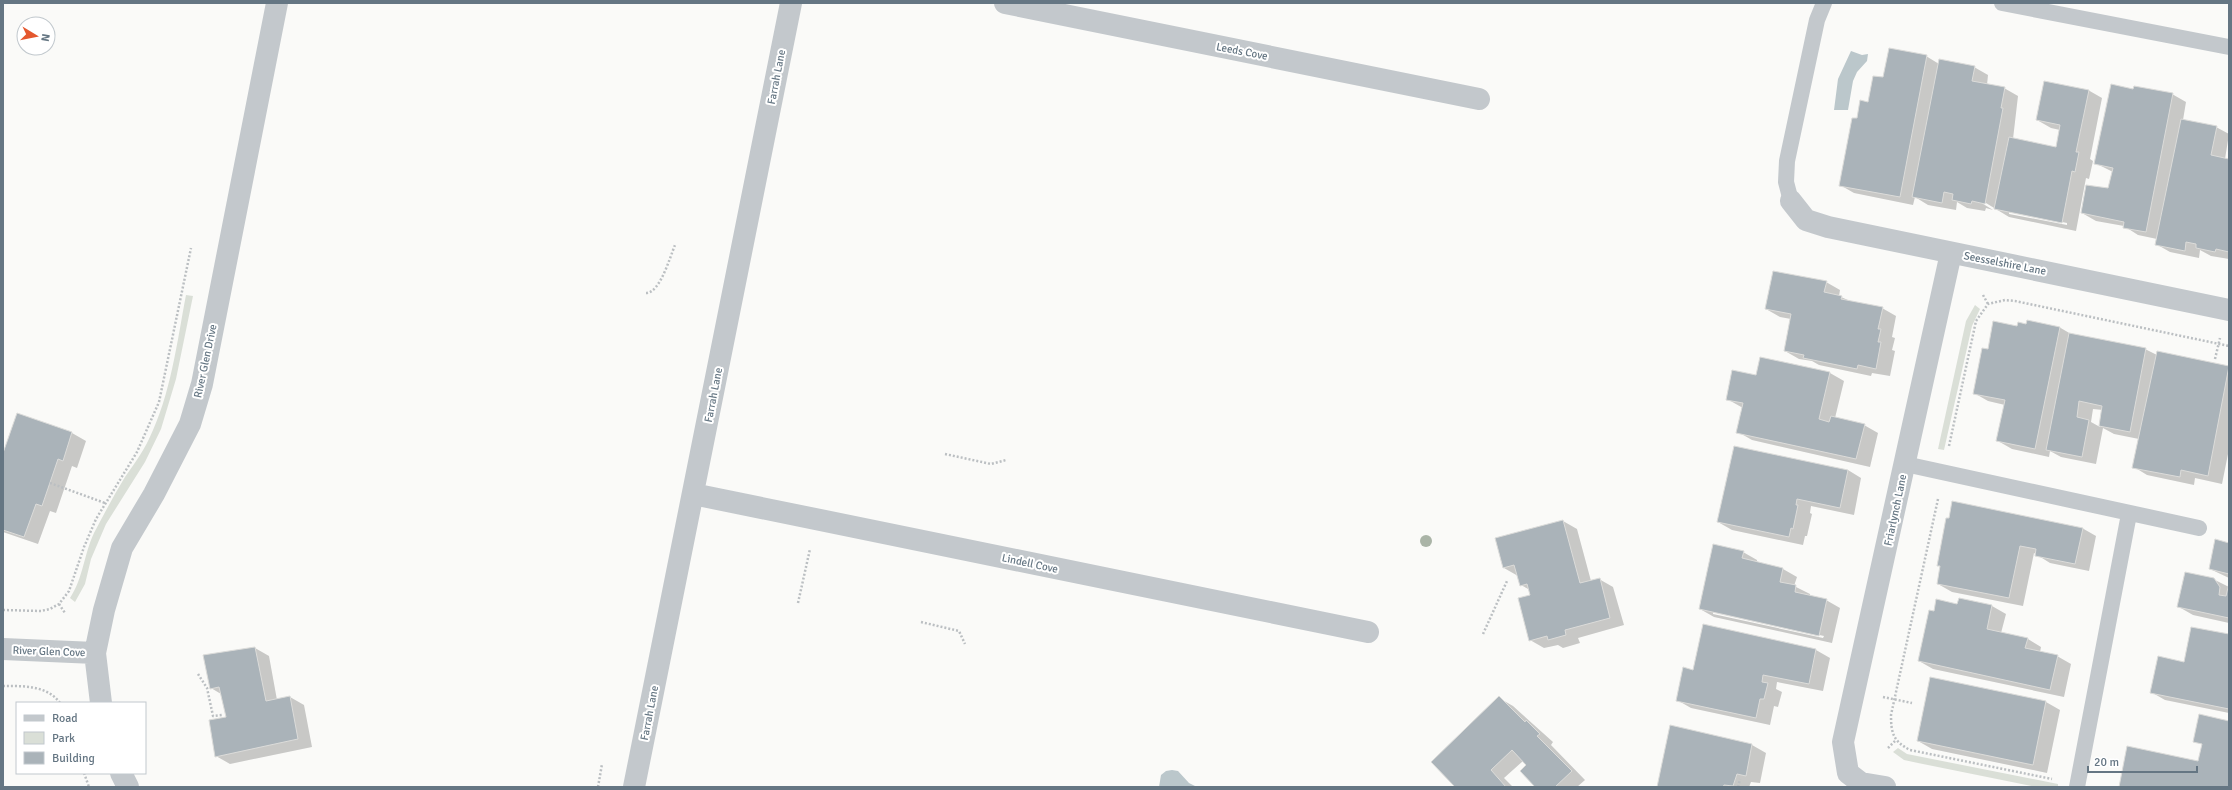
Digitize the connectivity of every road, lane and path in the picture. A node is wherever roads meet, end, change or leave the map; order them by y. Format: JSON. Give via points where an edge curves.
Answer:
{"nodes":[{"id":1,"x":277,"y":3,"type":"edge"},
{"id":2,"x":791,"y":3,"type":"edge"},
{"id":3,"x":1004,"y":3,"type":"edge"},
{"id":4,"x":1824,"y":3,"type":"edge"},
{"id":5,"x":2002,"y":3,"type":"edge"},
{"id":6,"x":2229,"y":47,"type":"edge"},
{"id":7,"x":1479,"y":99,"type":"dead end"},
{"id":8,"x":1791,"y":201,"type":"joint"},
{"id":9,"x":675,"y":245,"type":"dead end"},
{"id":10,"x":192,"y":248,"type":"dead end"},
{"id":11,"x":1952,"y":253,"type":"junction"},
{"id":12,"x":646,"y":293,"type":"dead end"},
{"id":13,"x":1983,"y":296,"type":"dead end"},
{"id":14,"x":1988,"y":304,"type":"junction"},
{"id":15,"x":2229,"y":310,"type":"edge"},
{"id":16,"x":2221,"y":334,"type":"dead end"},
{"id":17,"x":2218,"y":344,"type":"junction"},
{"id":18,"x":2229,"y":346,"type":"edge"},
{"id":19,"x":2215,"y":360,"type":"dead end"},
{"id":20,"x":946,"y":454,"type":"dead end"},
{"id":21,"x":1006,"y":460,"type":"dead end"},
{"id":22,"x":1905,"y":464,"type":"junction"},
{"id":23,"x":1943,"y":472,"type":"junction"},
{"id":24,"x":50,"y":484,"type":"dead end"},
{"id":25,"x":693,"y":494,"type":"junction"},
{"id":26,"x":105,"y":503,"type":"junction"},
{"id":27,"x":2129,"y":514,"type":"junction"},
{"id":28,"x":2199,"y":528,"type":"dead end"},
{"id":29,"x":811,"y":544,"type":"dead end"},
{"id":30,"x":1507,"y":581,"type":"dead end"},
{"id":31,"x":798,"y":603,"type":"dead end"},
{"id":32,"x":59,"y":604,"type":"junction"},
{"id":33,"x":3,"y":610,"type":"edge"},
{"id":34,"x":65,"y":613,"type":"dead end"},
{"id":35,"x":921,"y":622,"type":"dead end"},
{"id":36,"x":1368,"y":632,"type":"dead end"},
{"id":37,"x":1483,"y":634,"type":"dead end"},
{"id":38,"x":965,"y":644,"type":"dead end"},
{"id":39,"x":3,"y":649,"type":"edge"},
{"id":40,"x":95,"y":653,"type":"junction"},
{"id":41,"x":198,"y":674,"type":"dead end"},
{"id":42,"x":3,"y":686,"type":"edge"},
{"id":43,"x":1882,"y":697,"type":"dead end"},
{"id":44,"x":1895,"y":700,"type":"junction"},
{"id":45,"x":59,"y":702,"type":"edge"},
{"id":46,"x":102,"y":702,"type":"edge"},
{"id":47,"x":1912,"y":703,"type":"dead end"},
{"id":48,"x":222,"y":715,"type":"dead end"},
{"id":49,"x":1896,"y":741,"type":"junction"},
{"id":50,"x":1888,"y":748,"type":"dead end"},
{"id":51,"x":602,"y":764,"type":"dead end"},
{"id":52,"x":84,"y":774,"type":"edge"},
{"id":53,"x":122,"y":774,"type":"edge"},
{"id":54,"x":1740,"y":778,"type":"dead end"},
{"id":55,"x":2077,"y":786,"type":"edge"},
{"id":56,"x":89,"y":787,"type":"edge"},
{"id":57,"x":128,"y":787,"type":"edge"},
{"id":58,"x":598,"y":787,"type":"edge"},
{"id":59,"x":634,"y":787,"type":"edge"},
{"id":60,"x":1738,"y":787,"type":"edge"},
{"id":61,"x":1886,"y":787,"type":"edge"}],
"edges":[{"from":1,"to":40,"type":"street","name":"River Glen Drive","via":[[202,384],[190,424],[154,494],[122,548]]},
{"from":2,"to":25,"type":"street","name":"Farrah Lane"},
{"from":3,"to":7,"type":"street","name":"Leeds Cove"},
{"from":4,"to":8,"type":"lane","via":[[1817,20],[1787,161],[1786,182]]},
{"from":5,"to":6,"type":"lane"},
{"from":8,"to":11,"type":"street","name":"Seesselshire Lane","via":[[1806,220]]},
{"from":9,"to":12,"type":"path","via":[[658,286],[653,292]]},
{"from":10,"to":26,"type":"path","via":[[160,402],[137,452]]},
{"from":11,"to":15,"type":"street","name":"Seesselshire Lane"},
{"from":11,"to":22,"type":"street","name":"Friarlynch Lane"},
{"from":13,"to":14,"type":"path"},
{"from":14,"to":17,"type":"path","via":[[2005,300],[2015,301]]},
{"from":14,"to":23,"type":"path","via":[[1976,321]]},
{"from":16,"to":17,"type":"path"},
{"from":17,"to":18,"type":"path"},
{"from":17,"to":19,"type":"path"},
{"from":20,"to":21,"type":"path","via":[[991,464]]},
{"from":22,"to":23,"type":"lane"},
{"from":22,"to":61,"type":"street","name":"Friarlynch Lane","via":[[1843,742],[1848,773],[1861,783]]},
{"from":23,"to":27,"type":"lane"},
{"from":23,"to":44,"type":"path"},
{"from":24,"to":26,"type":"path"},
{"from":25,"to":36,"type":"street","name":"Lindell Cove"},
{"from":25,"to":59,"type":"street","name":"Farrah Lane"},
{"from":26,"to":32,"type":"path","via":[[84,547],[69,591]]},
{"from":27,"to":28,"type":"lane"},
{"from":27,"to":55,"type":"lane"},
{"from":29,"to":31,"type":"path"},
{"from":30,"to":37,"type":"path"},
{"from":32,"to":33,"type":"path","via":[[41,612]]},
{"from":32,"to":34,"type":"path"},
{"from":35,"to":38,"type":"path","via":[[959,631]]},
{"from":39,"to":40,"type":"street","name":"River Glen Cove"},
{"from":40,"to":46,"type":"street","name":"River Glen Drive"},
{"from":41,"to":48,"type":"path","via":[[207,688],[213,716]]},
{"from":42,"to":45,"type":"path","via":[[40,689],[55,696]]},
{"from":43,"to":44,"type":"path"},
{"from":44,"to":47,"type":"path"},
{"from":44,"to":49,"type":"path","via":[[1891,731]]},
{"from":49,"to":50,"type":"path"},
{"from":49,"to":55,"type":"path","via":[[1910,750]]},
{"from":51,"to":58,"type":"path"},
{"from":52,"to":56,"type":"path"},
{"from":53,"to":57,"type":"street"},
{"from":54,"to":60,"type":"path"}]}
